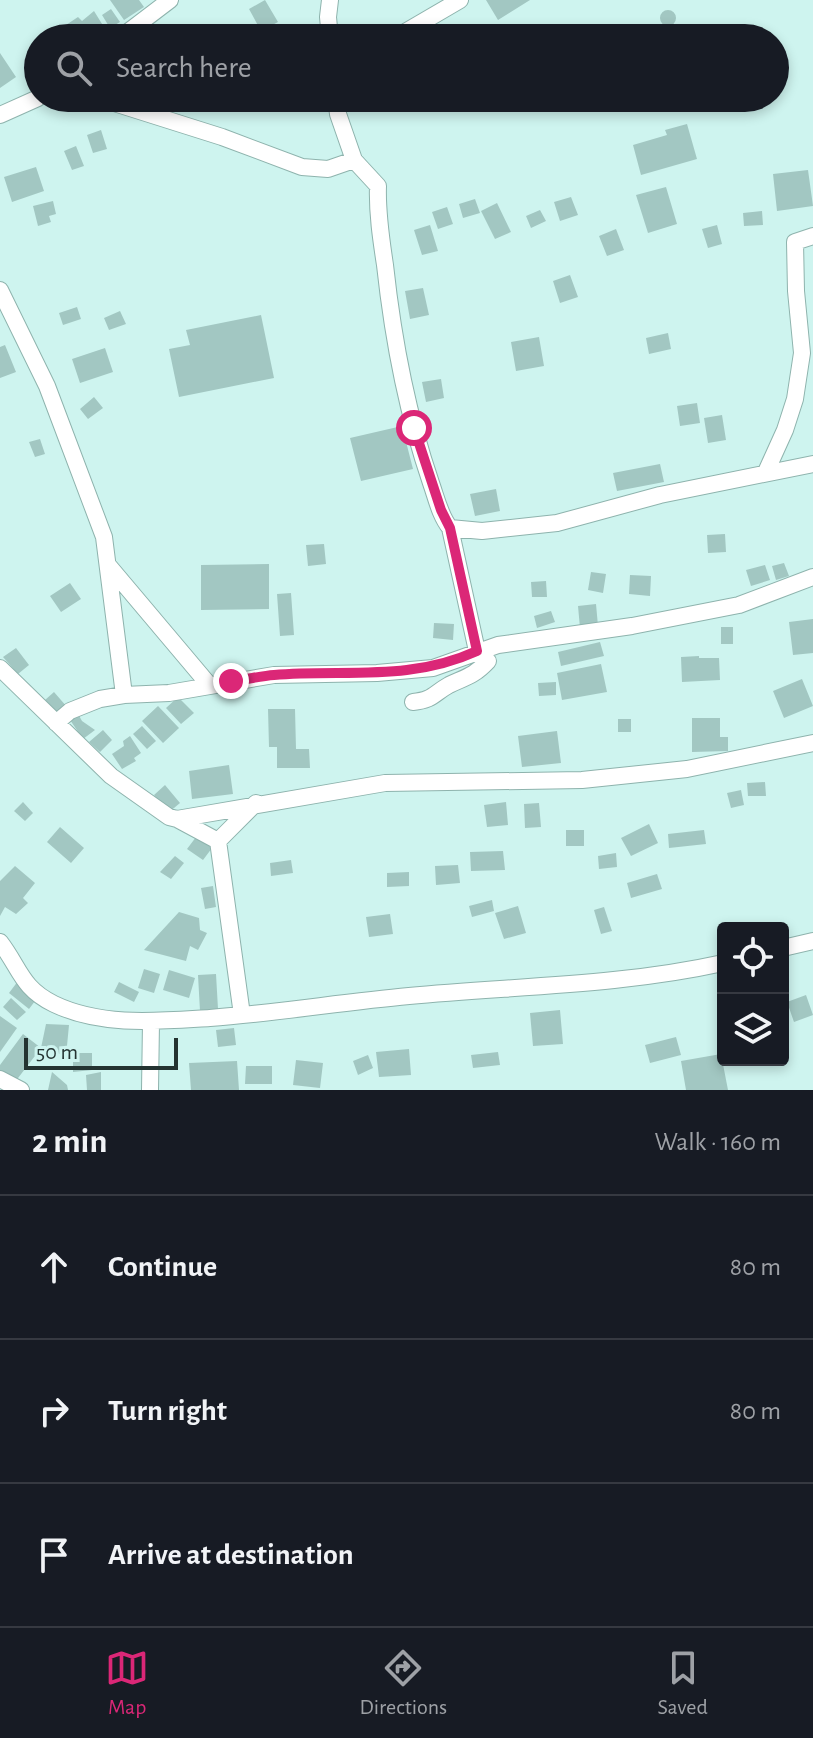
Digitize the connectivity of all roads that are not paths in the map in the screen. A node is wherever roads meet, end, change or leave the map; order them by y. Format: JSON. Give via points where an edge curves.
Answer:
{"nodes":[{"id":1,"x":170,"y":0,"type":"edge"},
{"id":2,"x":330,"y":0,"type":"edge"},
{"id":3,"x":460,"y":0,"type":"edge"},
{"id":4,"x":138,"y":24,"type":"edge"},
{"id":5,"x":329,"y":24,"type":"edge"},
{"id":6,"x":419,"y":24,"type":"edge"},
{"id":7,"x":24,"y":104,"type":"edge"},
{"id":8,"x":143,"y":112,"type":"edge"},
{"id":9,"x":338,"y":112,"type":"edge"},
{"id":10,"x":0,"y":115,"type":"edge"},
{"id":11,"x":354,"y":160,"type":"junction"},
{"id":12,"x":813,"y":236,"type":"edge"},
{"id":13,"x":0,"y":290,"type":"edge"},
{"id":14,"x":813,"y":464,"type":"edge"},
{"id":15,"x":766,"y":472,"type":"junction"},
{"id":16,"x":450,"y":528,"type":"junction"},
{"id":17,"x":108,"y":564,"type":"junction"},
{"id":18,"x":813,"y":577,"type":"edge"},
{"id":19,"x":477,"y":651,"type":"junction"},
{"id":20,"x":0,"y":668,"type":"edge"},
{"id":21,"x":210,"y":686,"type":"junction"},
{"id":22,"x":124,"y":695,"type":"junction"},
{"id":23,"x":413,"y":702,"type":"dead end"},
{"id":24,"x":56,"y":723,"type":"junction"},
{"id":25,"x":813,"y":743,"type":"edge"},
{"id":26,"x":256,"y":803,"type":"junction"},
{"id":27,"x":177,"y":819,"type":"junction"},
{"id":28,"x":218,"y":841,"type":"junction"},
{"id":29,"x":813,"y":941,"type":"edge"},
{"id":30,"x":0,"y":942,"type":"edge"},
{"id":31,"x":789,"y":947,"type":"edge"},
{"id":32,"x":717,"y":964,"type":"edge"},
{"id":33,"x":242,"y":1015,"type":"junction"},
{"id":34,"x":151,"y":1022,"type":"junction"},
{"id":35,"x":0,"y":1079,"type":"edge"},
{"id":36,"x":21,"y":1090,"type":"edge"},
{"id":37,"x":150,"y":1090,"type":"edge"}],
"edges":[{"from":1,"to":4,"type":"street"},
{"from":2,"to":5,"type":"street"},
{"from":3,"to":6,"type":"street"},
{"from":7,"to":10,"type":"street"},
{"from":8,"to":11,"type":"street","via":[[302,167],[328,169]]},
{"from":9,"to":11,"type":"street"},
{"from":11,"to":16,"type":"street","via":[[378,186],[389,303],[403,376],[418,441]]},
{"from":12,"to":15,"type":"street","via":[[795,242],[802,353],[795,399]]},
{"from":13,"to":17,"type":"street","via":[[47,386],[104,537]]},
{"from":14,"to":15,"type":"street"},
{"from":15,"to":16,"type":"street","via":[[557,523],[482,531]]},
{"from":16,"to":19,"type":"street"},
{"from":17,"to":21,"type":"street"},
{"from":17,"to":22,"type":"street"},
{"from":18,"to":19,"type":"street","via":[[739,605]]},
{"from":19,"to":21,"type":"street","via":[[433,668],[274,675]]},
{"from":19,"to":23,"type":"street","via":[[488,661],[475,675],[429,700]]},
{"from":20,"to":24,"type":"street"},
{"from":21,"to":22,"type":"street"},
{"from":22,"to":24,"type":"street","via":[[70,711]]},
{"from":24,"to":27,"type":"street","via":[[111,776]]},
{"from":25,"to":26,"type":"street","via":[[687,769],[582,780],[385,783]]},
{"from":26,"to":27,"type":"street"},
{"from":26,"to":28,"type":"street"},
{"from":27,"to":28,"type":"street"},
{"from":28,"to":33,"type":"street"},
{"from":29,"to":31,"type":"street"},
{"from":30,"to":34,"type":"street","via":[[22,981],[54,1004]]},
{"from":32,"to":33,"type":"street","via":[[575,986],[410,996]]},
{"from":33,"to":34,"type":"street"},
{"from":34,"to":37,"type":"street"},
{"from":35,"to":36,"type":"street"}]}
